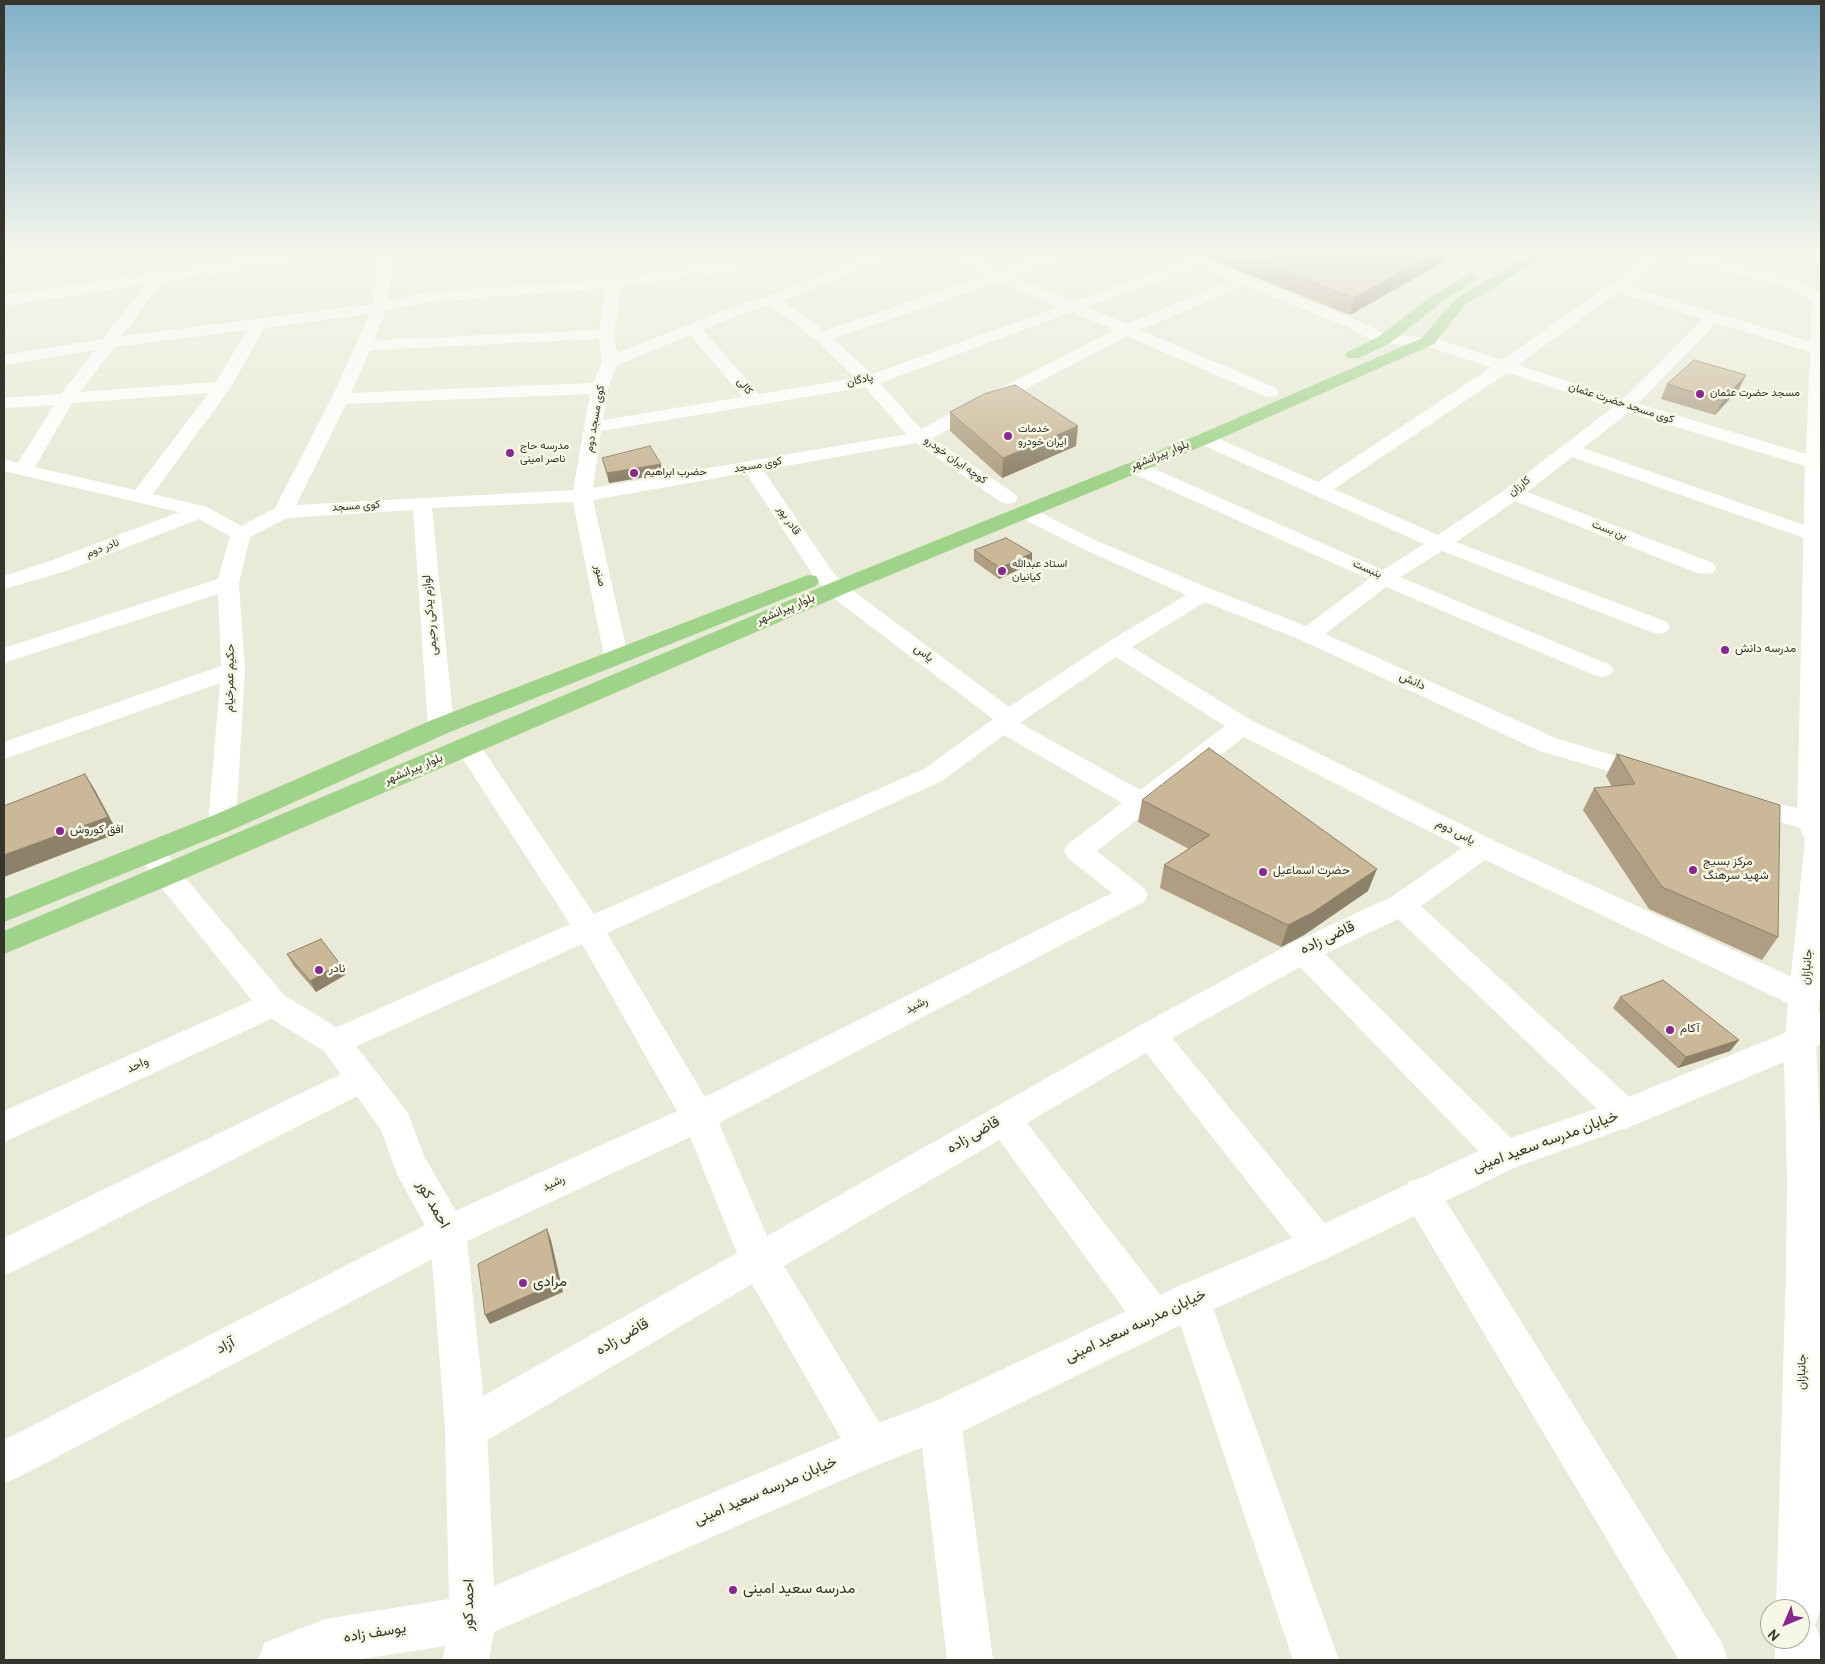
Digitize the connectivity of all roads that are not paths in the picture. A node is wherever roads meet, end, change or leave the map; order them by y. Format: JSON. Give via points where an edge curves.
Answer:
{"nodes":[{"id":1,"x":119,"y":328,"type":"edge"},
{"id":2,"x":224,"y":328,"type":"edge"},
{"id":3,"x":256,"y":328,"type":"edge"},
{"id":4,"x":371,"y":328,"type":"edge"},
{"id":5,"x":607,"y":328,"type":"edge"},
{"id":6,"x":693,"y":328,"type":"joint"},
{"id":7,"x":809,"y":328,"type":"edge"},
{"id":8,"x":849,"y":328,"type":"edge"},
{"id":9,"x":1015,"y":328,"type":"edge"},
{"id":10,"x":1121,"y":328,"type":"edge"},
{"id":11,"x":1132,"y":328,"type":"edge"},
{"id":12,"x":1360,"y":328,"type":"edge"},
{"id":13,"x":1400,"y":328,"type":"edge"},
{"id":14,"x":1439,"y":328,"type":"edge"},
{"id":15,"x":1558,"y":328,"type":"edge"},
{"id":16,"x":1703,"y":328,"type":"edge"},
{"id":17,"x":1745,"y":328,"type":"edge"},
{"id":18,"x":1818,"y":328,"type":"edge"},
{"id":19,"x":1127,"y":330,"type":"junction"},
{"id":20,"x":606,"y":334,"type":"junction"},
{"id":21,"x":822,"y":337,"type":"junction"},
{"id":22,"x":1384,"y":340,"type":"junction"},
{"id":23,"x":1428,"y":341,"type":"junction"},
{"id":24,"x":107,"y":343,"type":"junction"},
{"id":25,"x":363,"y":346,"type":"junction"},
{"id":26,"x":1817,"y":349,"type":"junction"},
{"id":27,"x":4,"y":360,"type":"edge"},
{"id":28,"x":610,"y":362,"type":"junction"},
{"id":29,"x":1505,"y":366,"type":"junction"},
{"id":30,"x":869,"y":381,"type":"junction"},
{"id":31,"x":222,"y":387,"type":"junction"},
{"id":32,"x":599,"y":388,"type":"junction"},
{"id":33,"x":1270,"y":392,"type":"junction"},
{"id":34,"x":340,"y":399,"type":"junction"},
{"id":35,"x":65,"y":400,"type":"junction"},
{"id":36,"x":756,"y":400,"type":"junction"},
{"id":37,"x":4,"y":403,"type":"edge"},
{"id":38,"x":1626,"y":406,"type":"junction"},
{"id":39,"x":594,"y":427,"type":"junction"},
{"id":40,"x":919,"y":437,"type":"junction"},
{"id":41,"x":1204,"y":439,"type":"junction"},
{"id":42,"x":1568,"y":449,"type":"junction"},
{"id":43,"x":1815,"y":463,"type":"junction"},
{"id":44,"x":4,"y":465,"type":"edge"},
{"id":45,"x":752,"y":467,"type":"junction"},
{"id":46,"x":1134,"y":467,"type":"junction"},
{"id":47,"x":24,"y":468,"type":"junction"},
{"id":48,"x":1319,"y":490,"type":"junction"},
{"id":49,"x":1513,"y":493,"type":"junction"},
{"id":50,"x":1818,"y":493,"type":"edge"},
{"id":51,"x":141,"y":496,"type":"junction"},
{"id":52,"x":582,"y":496,"type":"junction"},
{"id":53,"x":422,"y":503,"type":"junction"},
{"id":54,"x":1016,"y":505,"type":"junction"},
{"id":55,"x":200,"y":512,"type":"junction"},
{"id":56,"x":283,"y":512,"type":"junction"},
{"id":57,"x":241,"y":534,"type":"junction"},
{"id":58,"x":1814,"y":535,"type":"junction"},
{"id":59,"x":1440,"y":543,"type":"junction"},
{"id":60,"x":1705,"y":568,"type":"dead end"},
{"id":61,"x":1384,"y":578,"type":"junction"},
{"id":62,"x":4,"y":582,"type":"edge"},
{"id":63,"x":830,"y":582,"type":"junction"},
{"id":64,"x":228,"y":583,"type":"junction"},
{"id":65,"x":1203,"y":594,"type":"junction"},
{"id":66,"x":1659,"y":627,"type":"dead end"},
{"id":67,"x":1309,"y":635,"type":"junction"},
{"id":68,"x":1116,"y":647,"type":"junction"},
{"id":69,"x":4,"y":656,"type":"edge"},
{"id":70,"x":616,"y":656,"type":"junction"},
{"id":71,"x":234,"y":670,"type":"junction"},
{"id":72,"x":1602,"y":670,"type":"dead end"},
{"id":73,"x":1006,"y":722,"type":"junction"},
{"id":74,"x":441,"y":726,"type":"junction"},
{"id":75,"x":1242,"y":726,"type":"junction"},
{"id":76,"x":468,"y":747,"type":"junction"},
{"id":77,"x":4,"y":751,"type":"edge"},
{"id":78,"x":1670,"y":781,"type":"edge"},
{"id":79,"x":1726,"y":798,"type":"edge"},
{"id":80,"x":1142,"y":803,"type":"junction"},
{"id":81,"x":1811,"y":822,"type":"junction"},
{"id":82,"x":222,"y":823,"type":"junction"},
{"id":83,"x":1483,"y":847,"type":"junction"},
{"id":84,"x":159,"y":864,"type":"junction"},
{"id":85,"x":1401,"y":905,"type":"junction"},
{"id":86,"x":4,"y":911,"type":"edge"},
{"id":87,"x":588,"y":928,"type":"junction"},
{"id":88,"x":4,"y":943,"type":"edge"},
{"id":89,"x":1303,"y":951,"type":"junction"},
{"id":90,"x":1806,"y":997,"type":"junction"},
{"id":91,"x":273,"y":1004,"type":"junction"},
{"id":92,"x":1811,"y":1033,"type":"edge"},
{"id":93,"x":1150,"y":1035,"type":"junction"},
{"id":94,"x":335,"y":1042,"type":"junction"},
{"id":95,"x":361,"y":1078,"type":"junction"},
{"id":96,"x":1625,"y":1114,"type":"junction"},
{"id":97,"x":699,"y":1117,"type":"junction"},
{"id":98,"x":1003,"y":1119,"type":"junction"},
{"id":99,"x":4,"y":1127,"type":"edge"},
{"id":100,"x":1506,"y":1155,"type":"junction"},
{"id":101,"x":1422,"y":1194,"type":"junction"},
{"id":102,"x":448,"y":1232,"type":"junction"},
{"id":103,"x":1319,"y":1244,"type":"junction"},
{"id":104,"x":4,"y":1257,"type":"edge"},
{"id":105,"x":759,"y":1260,"type":"junction"},
{"id":106,"x":1813,"y":1274,"type":"edge"},
{"id":107,"x":1191,"y":1300,"type":"junction"},
{"id":108,"x":1154,"y":1318,"type":"junction"},
{"id":109,"x":940,"y":1420,"type":"junction"},
{"id":110,"x":466,"y":1429,"type":"junction"},
{"id":111,"x":870,"y":1448,"type":"junction"},
{"id":112,"x":4,"y":1462,"type":"edge"},
{"id":113,"x":1810,"y":1523,"type":"edge"},
{"id":114,"x":1800,"y":1599,"type":"edge"},
{"id":115,"x":469,"y":1639,"type":"edge"},
{"id":116,"x":282,"y":1660,"type":"edge"},
{"id":117,"x":970,"y":1660,"type":"edge"},
{"id":118,"x":1316,"y":1660,"type":"edge"},
{"id":119,"x":1705,"y":1660,"type":"edge"}],
"edges":[{"from":1,"to":24,"type":"street"},
{"from":2,"to":24,"type":"street"},
{"from":3,"to":31,"type":"street"},
{"from":4,"to":25,"type":"street"},
{"from":5,"to":20,"type":"street"},
{"from":6,"to":28,"type":"street"},
{"from":6,"to":36,"type":"street","name":"کالی"},
{"from":7,"to":21,"type":"street","name":"کوچه ایران خودرو"},
{"from":8,"to":21,"type":"street"},
{"from":9,"to":30,"type":"street","name":"پادگان"},
{"from":10,"to":19,"type":"street"},
{"from":11,"to":19,"type":"street","name":"کوی مسجد"},
{"from":12,"to":22,"type":"street"},
{"from":13,"to":22,"type":"main road","name":"بلوار پیرانشهر"},
{"from":14,"to":23,"type":"main road","name":"بلوار پیرانشهر"},
{"from":15,"to":29,"type":"street"},
{"from":16,"to":38,"type":"street","name":"کارزان"},
{"from":17,"to":26,"type":"street"},
{"from":18,"to":26,"type":"street","name":"جانبازان"},
{"from":19,"to":33,"type":"street"},
{"from":19,"to":40,"type":"street","name":"کوی مسجد"},
{"from":20,"to":25,"type":"street"},
{"from":20,"to":28,"type":"street"},
{"from":21,"to":30,"type":"street","name":"کوچه ایران خودرو"},
{"from":22,"to":23,"type":"street","name":"کوی مسجد حضرت عثمان"},
{"from":22,"to":33,"type":"main road","name":"بلوار پیرانشهر"},
{"from":23,"to":29,"type":"street","name":"کوی مسجد حضرت عثمان"},
{"from":23,"to":41,"type":"main road","name":"بلوار پیرانشهر"},
{"from":24,"to":27,"type":"street"},
{"from":24,"to":35,"type":"street"},
{"from":25,"to":34,"type":"street"},
{"from":26,"to":43,"type":"street","name":"جانبازان"},
{"from":28,"to":32,"type":"street","name":"کوی مسجد دوم"},
{"from":29,"to":38,"type":"street","name":"کوی مسجد حضرت عثمان"},
{"from":29,"to":48,"type":"street"},
{"from":30,"to":36,"type":"street","name":"پادگان"},
{"from":30,"to":40,"type":"street","name":"کوچه ایران خودرو"},
{"from":31,"to":35,"type":"street"},
{"from":31,"to":51,"type":"street"},
{"from":32,"to":34,"type":"street"},
{"from":32,"to":39,"type":"street","name":"کوی مسجد دوم"},
{"from":33,"to":54,"type":"main road","name":"بلوار پیرانشهر"},
{"from":34,"to":56,"type":"street"},
{"from":35,"to":37,"type":"street"},
{"from":35,"to":47,"type":"street"},
{"from":36,"to":39,"type":"street","name":"پادگان"},
{"from":38,"to":42,"type":"street","name":"کارزان"},
{"from":38,"to":43,"type":"street","name":"کوی مسجد حضرت عثمان"},
{"from":39,"to":52,"type":"street","name":"کوی مسجد دوم"},
{"from":40,"to":45,"type":"street","name":"کوی مسجد"},
{"from":40,"to":54,"type":"street","name":"کوچه ایران خودرو"},
{"from":41,"to":46,"type":"main road","name":"بلوار پیرانشهر"},
{"from":41,"to":48,"type":"street"},
{"from":42,"to":49,"type":"street","name":"کارزان"},
{"from":42,"to":58,"type":"street"},
{"from":43,"to":50,"type":"street","name":"جانبازان"},
{"from":44,"to":47,"type":"street"},
{"from":45,"to":52,"type":"street","name":"کوی مسجد"},
{"from":45,"to":63,"type":"street","name":"قادر پور"},
{"from":46,"to":54,"type":"main road","name":"بلوار پیرانشهر"},
{"from":46,"to":61,"type":"street","name":"بنبست"},
{"from":47,"to":51,"type":"street"},
{"from":48,"to":59,"type":"street"},
{"from":49,"to":59,"type":"street","name":"کارزان"},
{"from":49,"to":60,"type":"street","name":"بن بست"},
{"from":50,"to":58,"type":"street","name":"جانبازان"},
{"from":51,"to":55,"type":"street"},
{"from":52,"to":53,"type":"street","name":"کوی مسجد"},
{"from":52,"to":70,"type":"street","name":"صنور"},
{"from":53,"to":56,"type":"street","name":"کوی مسجد"},
{"from":53,"to":74,"type":"street","name":"لوازم یدکی رحیمی"},
{"from":54,"to":63,"type":"main road","name":"بلوار پیرانشهر"},
{"from":54,"to":65,"type":"street","name":"دانش","via":[[1088,544]]},
{"from":55,"to":57,"type":"street"},
{"from":55,"to":62,"type":"street","name":"نادر دوم","via":[[58,566]]},
{"from":56,"to":57,"type":"street","name":"کوی مسجد"},
{"from":57,"to":64,"type":"street","name":"حکیم عمرخیام"},
{"from":58,"to":81,"type":"street","name":"جانبازان"},
{"from":59,"to":61,"type":"street","name":"کارزان"},
{"from":59,"to":66,"type":"street"},
{"from":61,"to":67,"type":"street","name":"کارزان"},
{"from":61,"to":72,"type":"street","name":"بنبست"},
{"from":63,"to":70,"type":"main road","name":"بلوار پیرانشهر"},
{"from":63,"to":73,"type":"street","name":"یاس"},
{"from":63,"to":76,"type":"main road","name":"بلوار پیرانشهر"},
{"from":64,"to":69,"type":"street"},
{"from":64,"to":71,"type":"street","name":"حکیم عمرخیام"},
{"from":65,"to":67,"type":"street","name":"دانش"},
{"from":65,"to":68,"type":"street"},
{"from":67,"to":78,"type":"street","name":"دانش","via":[[1549,745]]},
{"from":68,"to":73,"type":"street"},
{"from":68,"to":75,"type":"street","name":"یاس دوم"},
{"from":70,"to":74,"type":"main road","name":"بلوار پیرانشهر"},
{"from":71,"to":77,"type":"street"},
{"from":71,"to":82,"type":"street","name":"حکیم عمرخیام"},
{"from":73,"to":80,"type":"street","name":"یاس"},
{"from":73,"to":87,"type":"street","via":[[932,775]]},
{"from":74,"to":82,"type":"main road","name":"بلوار پیرانشهر"},
{"from":75,"to":80,"type":"street","name":"رشید"},
{"from":75,"to":83,"type":"street","name":"یاس دوم"},
{"from":76,"to":84,"type":"main road","name":"بلوار پیرانشهر"},
{"from":76,"to":87,"type":"street"},
{"from":79,"to":81,"type":"street"},
{"from":80,"to":97,"type":"street","name":"رشید","via":[[1078,851],[1134,895]]},
{"from":81,"to":90,"type":"street","name":"جانبازان","via":[[1818,840]]},
{"from":82,"to":84,"type":"main road","name":"بلوار پیرانشهر"},
{"from":83,"to":85,"type":"street","name":"قاضی زاده"},
{"from":83,"to":90,"type":"street","name":"یاس دوم"},
{"from":84,"to":86,"type":"main road","name":"بلوار پیرانشهر"},
{"from":84,"to":88,"type":"main road","name":"بلوار پیرانشهر"},
{"from":84,"to":91,"type":"street","name":"احمد کور"},
{"from":85,"to":89,"type":"street","name":"قاضی زاده"},
{"from":85,"to":96,"type":"street"},
{"from":87,"to":94,"type":"street"},
{"from":87,"to":97,"type":"street"},
{"from":89,"to":93,"type":"street","name":"قاضی زاده"},
{"from":89,"to":100,"type":"street"},
{"from":90,"to":92,"type":"street","name":"جانبازان"},
{"from":91,"to":94,"type":"street","name":"احمد کور"},
{"from":91,"to":99,"type":"street","name":"واحد"},
{"from":92,"to":96,"type":"street","name":"خیابان مدرسه سعید امینی"},
{"from":92,"to":106,"type":"street","name":"جانبازان","via":[[1805,1179]]},
{"from":93,"to":98,"type":"street","name":"قاضی زاده"},
{"from":93,"to":103,"type":"street"},
{"from":94,"to":95,"type":"street","name":"احمد کور"},
{"from":95,"to":102,"type":"street","name":"احمد کور","via":[[396,1124],[409,1163]]},
{"from":95,"to":104,"type":"street"},
{"from":96,"to":100,"type":"street","name":"خیابان مدرسه سعید امینی"},
{"from":97,"to":102,"type":"street","name":"رشید"},
{"from":97,"to":105,"type":"street"},
{"from":98,"to":105,"type":"street","name":"قاضی زاده"},
{"from":98,"to":108,"type":"street"},
{"from":100,"to":101,"type":"street","name":"خیابان مدرسه سعید امینی"},
{"from":101,"to":103,"type":"street","name":"خیابان مدرسه سعید امینی"},
{"from":101,"to":119,"type":"street"},
{"from":102,"to":110,"type":"street","name":"احمد کور"},
{"from":102,"to":112,"type":"street","name":"آزاد"},
{"from":103,"to":107,"type":"street","name":"خیابان مدرسه سعید امینی"},
{"from":105,"to":110,"type":"street","name":"قاضی زاده"},
{"from":105,"to":111,"type":"street"},
{"from":106,"to":113,"type":"street","name":"جانبازان"},
{"from":107,"to":108,"type":"street","name":"خیابان مدرسه سعید امینی"},
{"from":107,"to":118,"type":"street"},
{"from":108,"to":109,"type":"street","name":"خیابان مدرسه سعید امینی"},
{"from":109,"to":111,"type":"street","name":"خیابان مدرسه سعید امینی"},
{"from":109,"to":117,"type":"street"},
{"from":110,"to":115,"type":"street","name":"احمد کور"},
{"from":111,"to":115,"type":"street","name":"خیابان مدرسه سعید امینی"},
{"from":113,"to":114,"type":"street","name":"جانبازان"},
{"from":115,"to":116,"type":"street","name":"یوسف زاده","via":[[325,1642]]}]}
